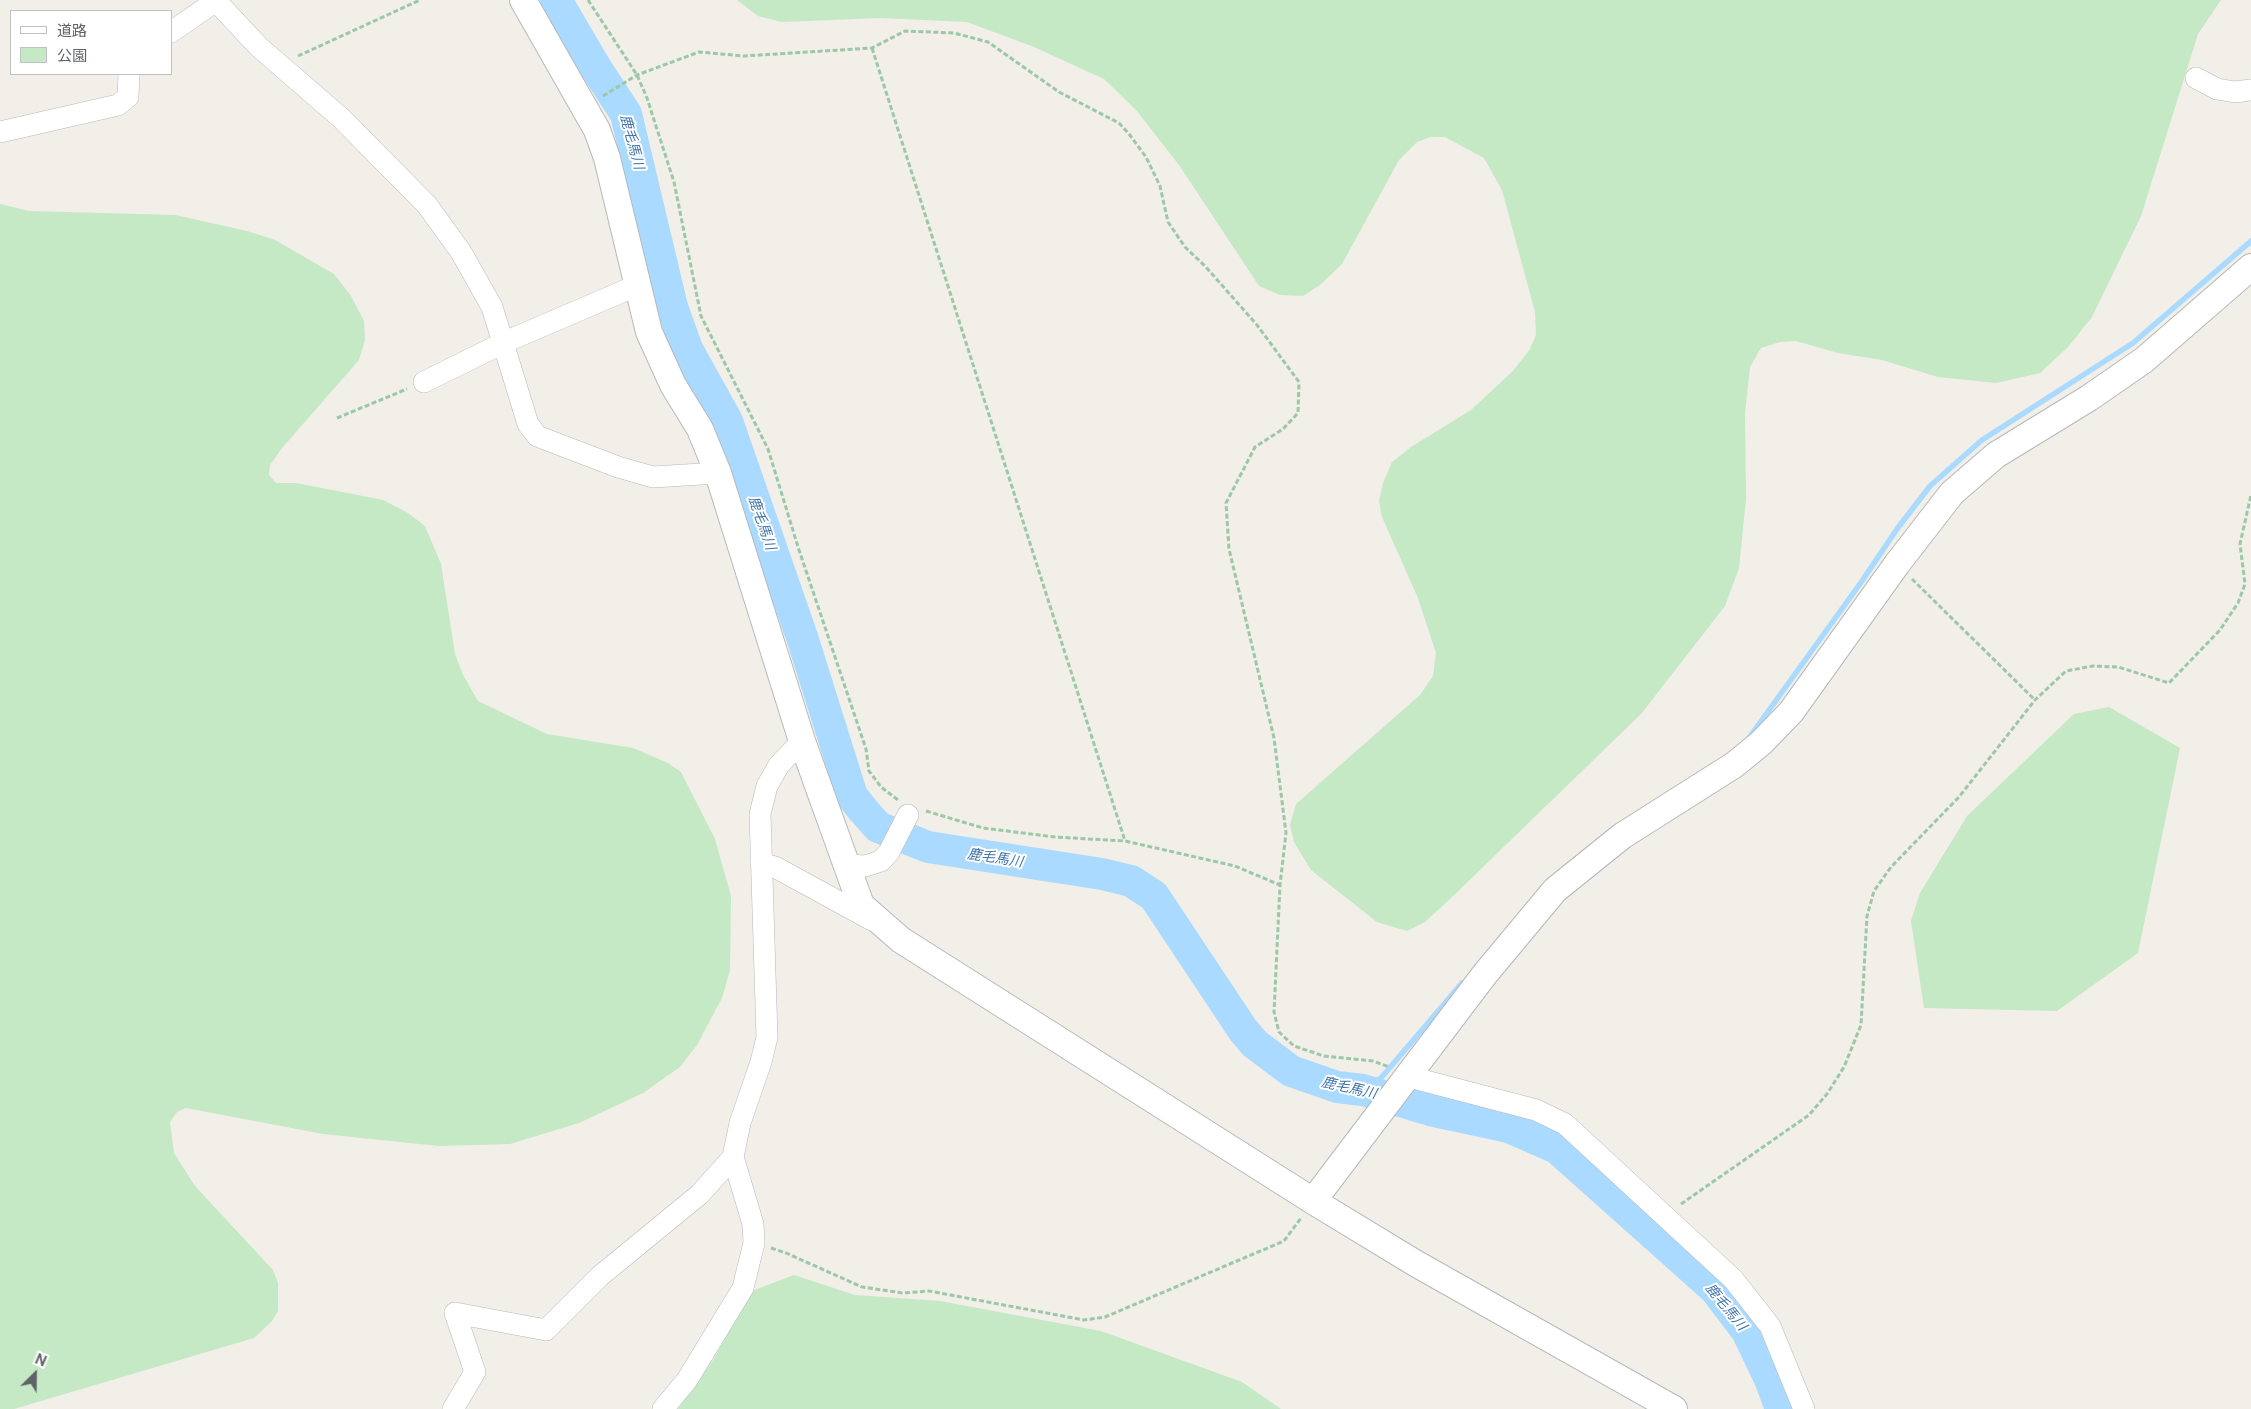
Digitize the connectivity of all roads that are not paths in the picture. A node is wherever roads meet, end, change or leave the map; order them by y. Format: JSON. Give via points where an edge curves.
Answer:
{"nodes":[{"id":1,"x":216,"y":0,"type":"edge"},
{"id":2,"x":523,"y":0,"type":"edge"},
{"id":3,"x":172,"y":31,"type":"edge"},
{"id":4,"x":130,"y":75,"type":"edge"},
{"id":5,"x":2196,"y":78,"type":"dead end"},
{"id":6,"x":2251,"y":90,"type":"edge"},
{"id":7,"x":0,"y":132,"type":"edge"},
{"id":8,"x":2251,"y":267,"type":"edge"},
{"id":9,"x":638,"y":285,"type":"junction"},
{"id":10,"x":505,"y":342,"type":"junction"},
{"id":11,"x":424,"y":382,"type":"road end"},
{"id":12,"x":718,"y":474,"type":"junction"},
{"id":13,"x":802,"y":741,"type":"junction"},
{"id":14,"x":910,"y":811,"type":"road end"},
{"id":15,"x":761,"y":863,"type":"junction"},
{"id":16,"x":846,"y":865,"type":"junction"},
{"id":17,"x":879,"y":923,"type":"junction"},
{"id":18,"x":1400,"y":1076,"type":"junction"},
{"id":19,"x":732,"y":1157,"type":"junction"},
{"id":20,"x":1313,"y":1201,"type":"junction"},
{"id":21,"x":453,"y":1409,"type":"edge"},
{"id":22,"x":663,"y":1409,"type":"edge"},
{"id":23,"x":1674,"y":1409,"type":"edge"},
{"id":24,"x":1804,"y":1409,"type":"edge"}],
"edges":[{"from":1,"to":3,"type":"street"},
{"from":1,"to":10,"type":"street","via":[[259,48],[341,118],[427,205],[484,291]]},
{"from":2,"to":9,"type":"street","via":[[597,130],[607,158]]},
{"from":4,"to":7,"type":"street","via":[[128,97],[118,105]]},
{"from":5,"to":6,"type":"street","via":[[2217,89]]},
{"from":8,"to":18,"type":"street","via":[[2144,360],[1996,455],[1952,493],[1896,564],[1791,712],[1734,765],[1622,836],[1555,890]]},
{"from":9,"to":10,"type":"street"},
{"from":9,"to":12,"type":"street","via":[[650,332],[673,385],[700,428]]},
{"from":10,"to":11,"type":"street"},
{"from":10,"to":12,"type":"street","via":[[528,424],[537,436],[618,468],[653,476]]},
{"from":12,"to":13,"type":"street"},
{"from":13,"to":15,"type":"street","via":[[779,765],[767,786],[760,814]]},
{"from":13,"to":16,"type":"street"},
{"from":14,"to":16,"type":"street","via":[[889,852],[880,861],[865,866]]},
{"from":15,"to":17,"type":"street","via":[[775,866]]},
{"from":15,"to":19,"type":"street","via":[[767,1037]]},
{"from":16,"to":17,"type":"street","via":[[861,905]]},
{"from":17,"to":20,"type":"street","via":[[909,946]]},
{"from":18,"to":20,"type":"street","via":[[1378,1113]]},
{"from":18,"to":24,"type":"street","via":[[1536,1110],[1565,1124],[1732,1279],[1770,1326]]},
{"from":19,"to":21,"type":"street","via":[[700,1194],[600,1276],[546,1330],[455,1313],[475,1372]]},
{"from":19,"to":22,"type":"street","via":[[753,1224],[754,1244],[743,1288],[687,1380]]},
{"from":20,"to":23,"type":"street","via":[[1414,1263]]}]}
